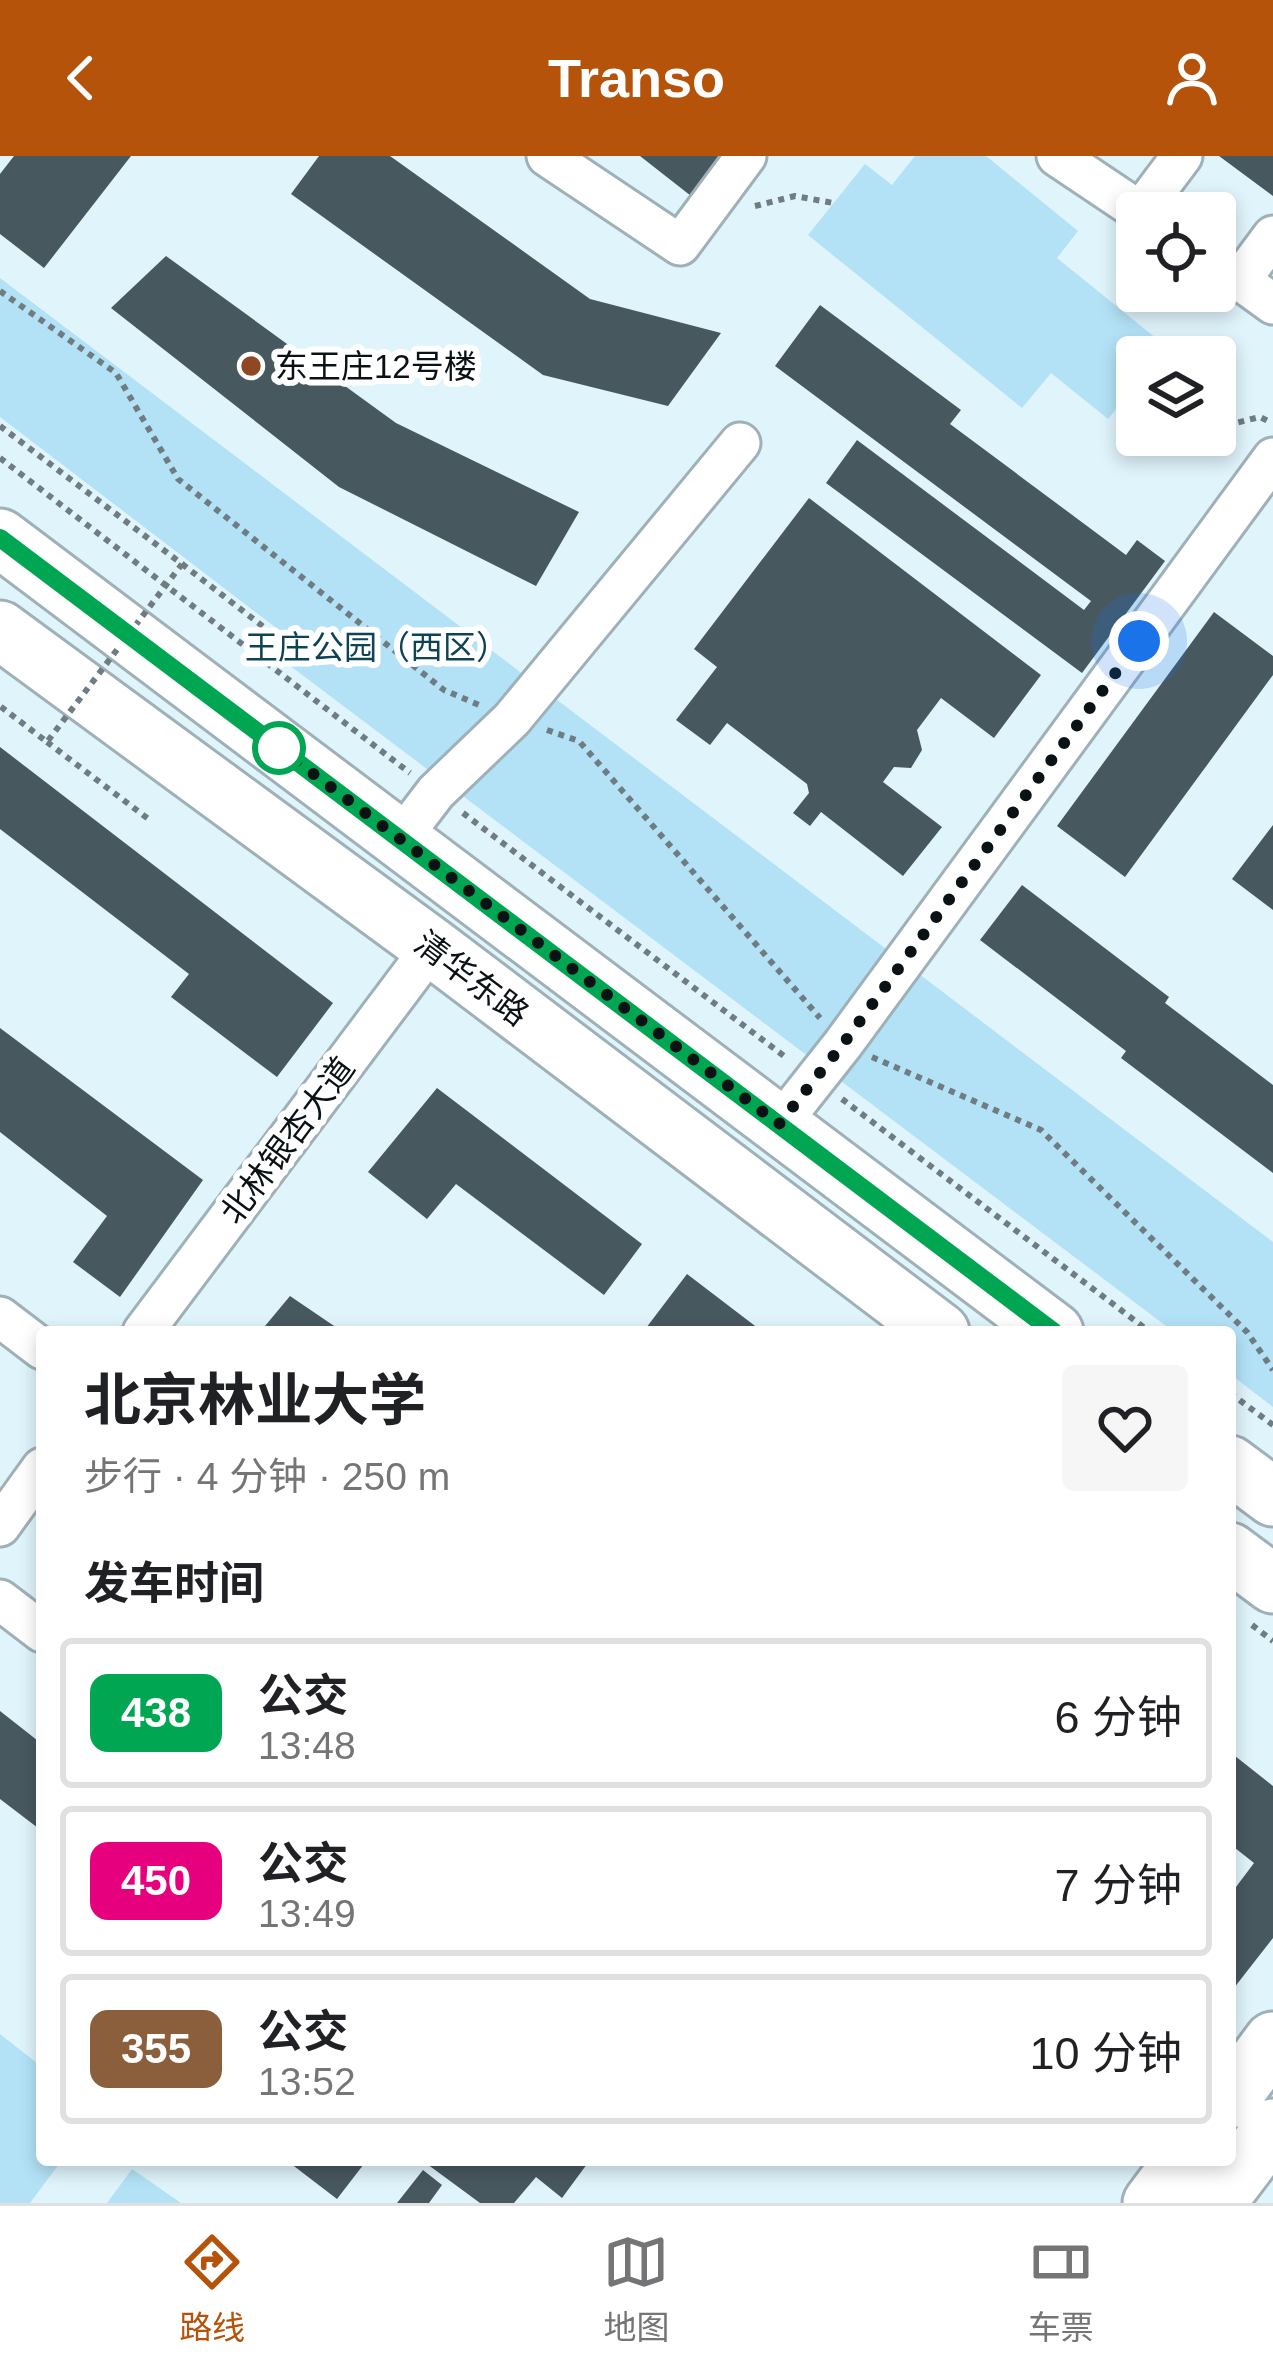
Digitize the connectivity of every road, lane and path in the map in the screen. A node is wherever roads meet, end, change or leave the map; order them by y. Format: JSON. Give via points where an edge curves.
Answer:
{"nodes":[{"id":1,"x":547,"y":156,"type":"edge"},
{"id":2,"x":746,"y":156,"type":"edge"},
{"id":3,"x":1057,"y":156,"type":"edge"},
{"id":4,"x":1182,"y":156,"type":"edge"},
{"id":5,"x":1156,"y":192,"type":"edge"},
{"id":6,"x":1116,"y":195,"type":"edge"},
{"id":7,"x":833,"y":203,"type":"dead end"},
{"id":8,"x":696,"y":223,"type":"junction"},
{"id":9,"x":1273,"y":236,"type":"edge"},
{"id":10,"x":1236,"y":264,"type":"edge"},
{"id":11,"x":1236,"y":276,"type":"edge"},
{"id":12,"x":0,"y":291,"type":"edge"},
{"id":13,"x":1273,"y":304,"type":"edge"},
{"id":14,"x":1236,"y":423,"type":"edge"},
{"id":15,"x":1273,"y":424,"type":"edge"},
{"id":16,"x":0,"y":426,"type":"edge"},
{"id":17,"x":740,"y":443,"type":"dead end"},
{"id":18,"x":0,"y":458,"type":"edge"},
{"id":19,"x":1273,"y":458,"type":"edge"},
{"id":20,"x":0,"y":538,"type":"edge"},
{"id":21,"x":182,"y":564,"type":"junction"},
{"id":22,"x":0,"y":629,"type":"edge"},
{"id":23,"x":287,"y":645,"type":"dead end"},
{"id":24,"x":0,"y":706,"type":"edge"},
{"id":25,"x":512,"y":719,"type":"junction"},
{"id":26,"x":47,"y":742,"type":"junction"},
{"id":27,"x":436,"y":793,"type":"junction"},
{"id":28,"x":151,"y":821,"type":"dead end"},
{"id":29,"x":400,"y":839,"type":"junction"},
{"id":30,"x":431,"y":947,"type":"junction"},
{"id":31,"x":843,"y":1044,"type":"junction"},
{"id":32,"x":816,"y":1079,"type":"junction"},
{"id":33,"x":779,"y":1124,"type":"junction"},
{"id":34,"x":0,"y":1317,"type":"edge"},
{"id":35,"x":147,"y":1326,"type":"edge"},
{"id":36,"x":932,"y":1326,"type":"edge"},
{"id":37,"x":1046,"y":1326,"type":"edge"},
{"id":38,"x":1142,"y":1326,"type":"edge"},
{"id":39,"x":36,"y":1344,"type":"edge"},
{"id":40,"x":1273,"y":1370,"type":"edge"},
{"id":41,"x":1236,"y":1397,"type":"edge"},
{"id":42,"x":1273,"y":1424,"type":"edge"},
{"id":43,"x":1236,"y":1469,"type":"edge"},
{"id":44,"x":36,"y":1476,"type":"edge"},
{"id":45,"x":1273,"y":1497,"type":"edge"},
{"id":46,"x":0,"y":1526,"type":"edge"},
{"id":47,"x":1236,"y":1556,"type":"edge"},
{"id":48,"x":1273,"y":1584,"type":"edge"},
{"id":49,"x":0,"y":1600,"type":"edge"},
{"id":50,"x":36,"y":1627,"type":"edge"},
{"id":51,"x":1273,"y":2041,"type":"edge"},
{"id":52,"x":1236,"y":2090,"type":"edge"},
{"id":53,"x":1273,"y":2128,"type":"edge"},
{"id":54,"x":1180,"y":2166,"type":"edge"},
{"id":55,"x":1152,"y":2203,"type":"edge"},
{"id":56,"x":1216,"y":2203,"type":"edge"}],
"edges":[{"from":1,"to":8,"type":"street","via":[[680,245]]},
{"from":2,"to":8,"type":"street"},
{"from":3,"to":6,"type":"street"},
{"from":4,"to":5,"type":"street"},
{"from":7,"to":8,"type":"path","via":[[795,196]]},
{"from":9,"to":10,"type":"street"},
{"from":11,"to":13,"type":"street"},
{"from":12,"to":25,"type":"path","via":[[116,373],[178,479],[444,690]]},
{"from":14,"to":15,"type":"path","via":[[1260,417]]},
{"from":16,"to":21,"type":"path","bridge":true},
{"from":17,"to":25,"type":"street"},
{"from":18,"to":27,"type":"path"},
{"from":19,"to":31,"type":"street"},
{"from":20,"to":29,"type":"main road","name":"清华东路"},
{"from":21,"to":23,"type":"path"},
{"from":21,"to":26,"type":"path","bridge":true},
{"from":22,"to":30,"type":"main road","name":"清华东路"},
{"from":24,"to":26,"type":"path","bridge":true},
{"from":25,"to":27,"type":"street"},
{"from":25,"to":31,"type":"path","via":[[579,740]]},
{"from":26,"to":28,"type":"path"},
{"from":27,"to":29,"type":"street"},
{"from":27,"to":32,"type":"path"},
{"from":29,"to":33,"type":"main road","name":"清华东路"},
{"from":30,"to":35,"type":"street","name":"北林银杏大道"},
{"from":30,"to":36,"type":"main road","name":"清华东路"},
{"from":31,"to":32,"type":"street"},
{"from":31,"to":40,"type":"path","via":[[1041,1130],[1247,1331]]},
{"from":32,"to":33,"type":"street"},
{"from":32,"to":38,"type":"path"},
{"from":33,"to":37,"type":"main road","name":"清华东路"},
{"from":34,"to":39,"type":"street"},
{"from":41,"to":42,"type":"path"},
{"from":43,"to":45,"type":"main road"},
{"from":44,"to":46,"type":"street"},
{"from":47,"to":48,"type":"main road"},
{"from":49,"to":50,"type":"street"},
{"from":51,"to":52,"type":"main road"},
{"from":53,"to":56,"type":"main road"},
{"from":54,"to":55,"type":"main road"}]}
